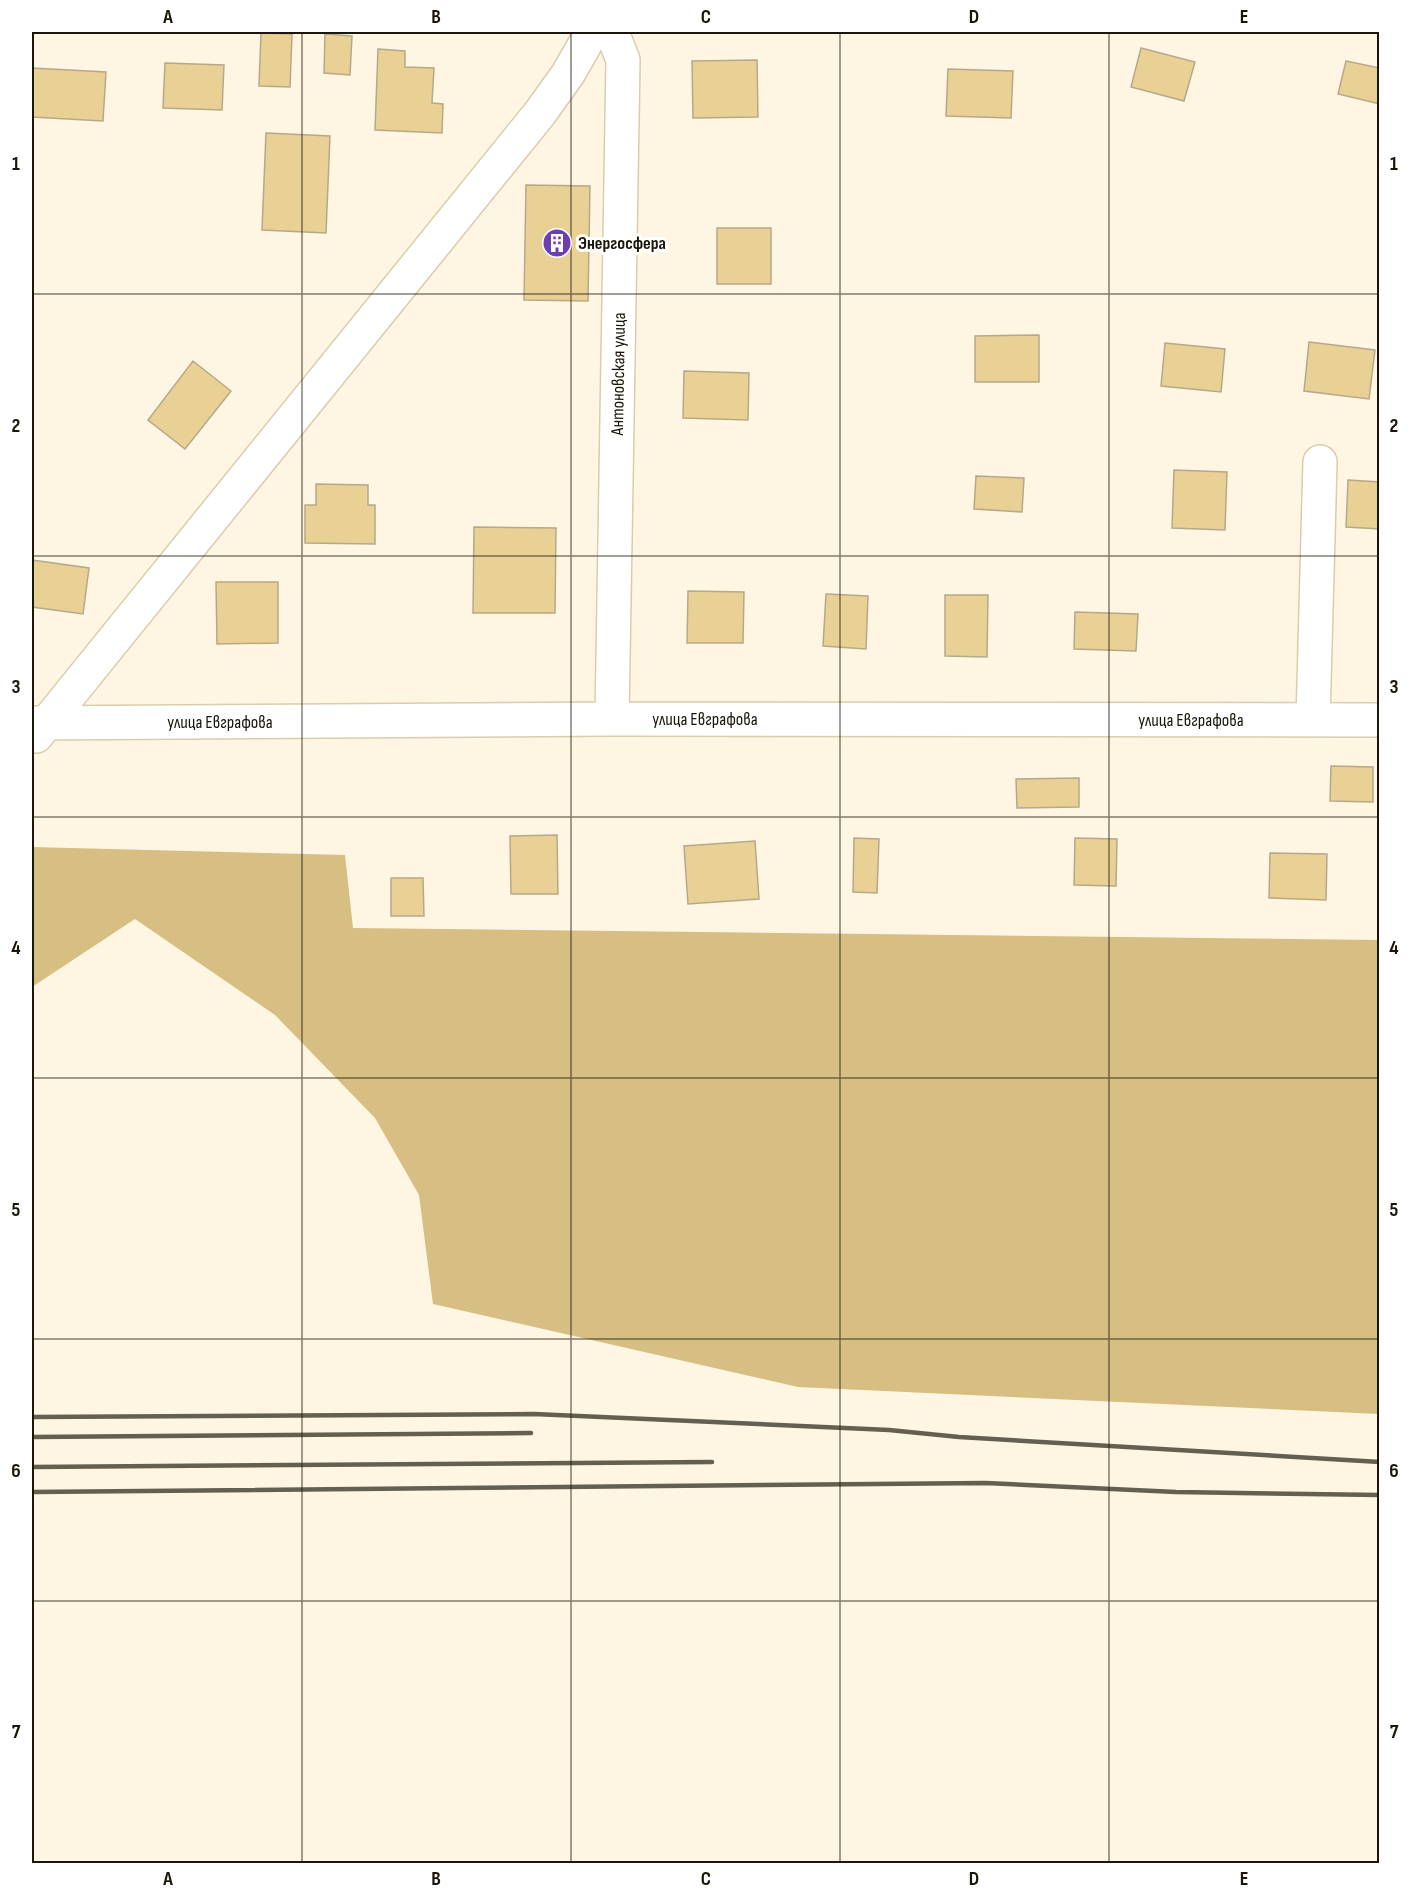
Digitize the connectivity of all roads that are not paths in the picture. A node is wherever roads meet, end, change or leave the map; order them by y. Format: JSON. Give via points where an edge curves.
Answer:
{"nodes":[{"id":1,"x":592,"y":32,"type":"edge"},
{"id":2,"x":612,"y":32,"type":"edge"},
{"id":3,"x":1320,"y":462,"type":"dead end"},
{"id":4,"x":612,"y":719,"type":"junction"},
{"id":5,"x":1313,"y":720,"type":"junction"},
{"id":6,"x":1380,"y":720,"type":"edge"},
{"id":7,"x":36,"y":729,"type":"edge"}],
"edges":[{"from":1,"to":7,"type":"street","via":[[540,113]]},
{"from":2,"to":4,"type":"street","name":"Антоновская улица","via":[[623,60]]},
{"from":3,"to":5,"type":"street"},
{"from":4,"to":5,"type":"street","name":"улица Евграфова"},
{"from":4,"to":7,"type":"street","name":"улица Евграфова"},
{"from":5,"to":6,"type":"street","name":"улица Евграфова"}]}
